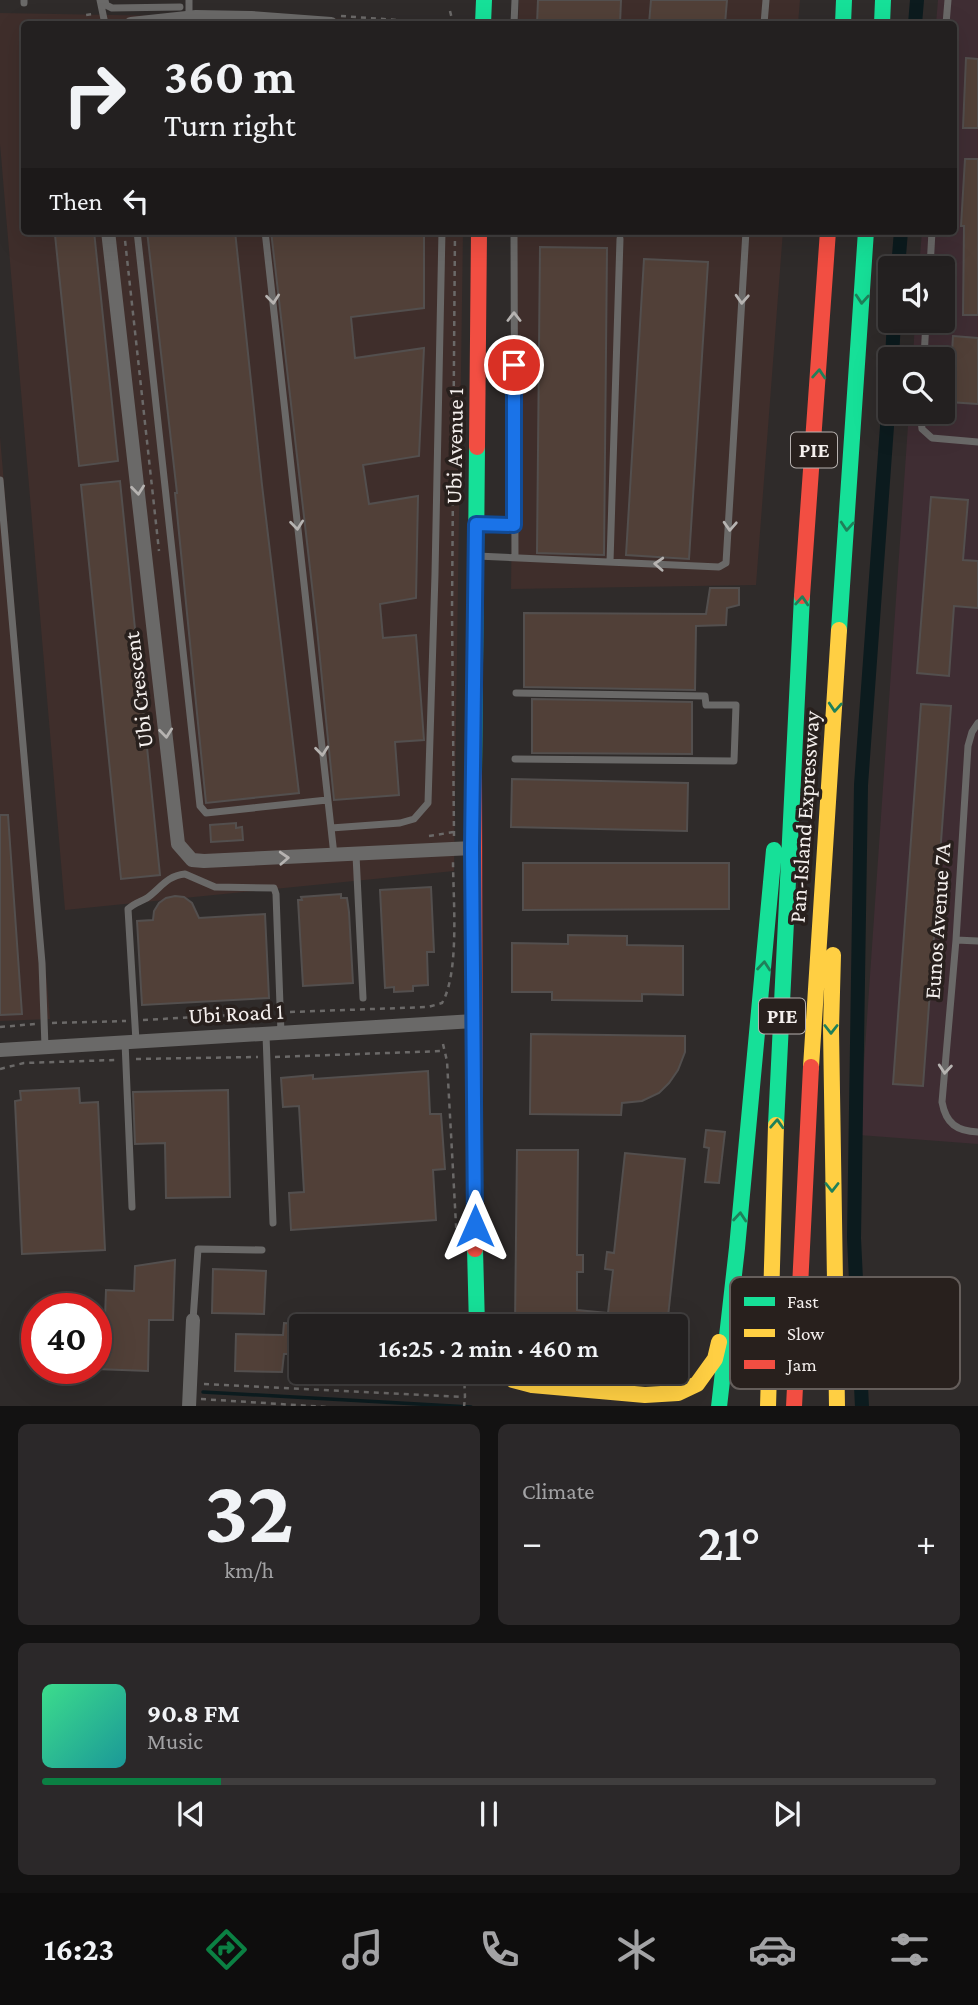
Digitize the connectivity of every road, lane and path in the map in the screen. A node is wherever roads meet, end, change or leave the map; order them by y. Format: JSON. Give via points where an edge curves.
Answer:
{"nodes":[{"id":1,"x":100,"y":0,"type":"edge"},
{"id":2,"x":105,"y":0,"type":"edge"},
{"id":3,"x":189,"y":0,"type":"edge"},
{"id":4,"x":484,"y":0,"type":"edge"},
{"id":5,"x":515,"y":0,"type":"edge"},
{"id":6,"x":766,"y":0,"type":"edge"},
{"id":7,"x":844,"y":0,"type":"edge"},
{"id":8,"x":883,"y":0,"type":"edge"},
{"id":9,"x":948,"y":0,"type":"edge"},
{"id":10,"x":182,"y":11,"type":"edge"},
{"id":11,"x":450,"y":11,"type":"dead end"},
{"id":12,"x":452,"y":19,"type":"dead end"},
{"id":13,"x":104,"y":21,"type":"edge"},
{"id":14,"x":143,"y":21,"type":"edge"},
{"id":15,"x":251,"y":21,"type":"edge"},
{"id":16,"x":484,"y":21,"type":"edge"},
{"id":17,"x":514,"y":21,"type":"edge"},
{"id":18,"x":764,"y":21,"type":"edge"},
{"id":19,"x":843,"y":21,"type":"edge"},
{"id":20,"x":881,"y":21,"type":"edge"},
{"id":21,"x":946,"y":21,"type":"edge"},
{"id":22,"x":108,"y":235,"type":"edge"},
{"id":23,"x":124,"y":235,"type":"edge"},
{"id":24,"x":137,"y":235,"type":"edge"},
{"id":25,"x":265,"y":235,"type":"edge"},
{"id":26,"x":442,"y":235,"type":"edge"},
{"id":27,"x":455,"y":235,"type":"edge"},
{"id":28,"x":479,"y":235,"type":"edge"},
{"id":29,"x":514,"y":235,"type":"edge"},
{"id":30,"x":746,"y":235,"type":"edge"},
{"id":31,"x":828,"y":235,"type":"edge"},
{"id":32,"x":866,"y":235,"type":"edge"},
{"id":33,"x":932,"y":235,"type":"edge"},
{"id":34,"x":620,"y":239,"type":"dead end"},
{"id":35,"x":931,"y":256,"type":"edge"},
{"id":36,"x":921,"y":424,"type":"edge"},
{"id":37,"x":978,"y":442,"type":"edge"},
{"id":38,"x":0,"y":480,"type":"edge"},
{"id":39,"x":476,"y":524,"type":"junction"},
{"id":40,"x":514,"y":525,"type":"junction"},
{"id":41,"x":476,"y":556,"type":"junction"},
{"id":42,"x":515,"y":557,"type":"junction"},
{"id":43,"x":160,"y":561,"type":"dead end"},
{"id":44,"x":610,"y":562,"type":"junction"},
{"id":45,"x":797,"y":669,"type":"junction"},
{"id":46,"x":516,"y":693,"type":"dead end"},
{"id":47,"x":977,"y":724,"type":"edge"},
{"id":48,"x":515,"y":759,"type":"dead end"},
{"id":49,"x":327,"y":800,"type":"junction"},
{"id":50,"x":331,"y":828,"type":"junction"},
{"id":51,"x":454,"y":832,"type":"junction"},
{"id":52,"x":420,"y":837,"type":"dead end"},
{"id":53,"x":472,"y":848,"type":"junction"},
{"id":54,"x":454,"y":850,"type":"junction"},
{"id":55,"x":334,"y":855,"type":"junction"},
{"id":56,"x":356,"y":855,"type":"junction"},
{"id":57,"x":822,"y":890,"type":"junction"},
{"id":58,"x":956,"y":940,"type":"junction"},
{"id":59,"x":978,"y":941,"type":"edge"},
{"id":60,"x":362,"y":998,"type":"dead end"},
{"id":61,"x":281,"y":1012,"type":"junction"},
{"id":62,"x":134,"y":1020,"type":"junction"},
{"id":63,"x":474,"y":1021,"type":"junction"},
{"id":64,"x":45,"y":1023,"type":"junction"},
{"id":65,"x":0,"y":1027,"type":"edge"},
{"id":66,"x":274,"y":1035,"type":"junction"},
{"id":67,"x":130,"y":1042,"type":"junction"},
{"id":68,"x":443,"y":1044,"type":"dead end"},
{"id":69,"x":45,"y":1047,"type":"junction"},
{"id":70,"x":0,"y":1050,"type":"edge"},
{"id":71,"x":443,"y":1051,"type":"junction"},
{"id":72,"x":267,"y":1057,"type":"junction"},
{"id":73,"x":125,"y":1060,"type":"junction"},
{"id":74,"x":0,"y":1069,"type":"edge"},
{"id":75,"x":978,"y":1132,"type":"edge"},
{"id":76,"x":132,"y":1207,"type":"dead end"},
{"id":77,"x":273,"y":1223,"type":"dead end"},
{"id":78,"x":737,"y":1248,"type":"junction"},
{"id":79,"x":457,"y":1249,"type":"dead end"},
{"id":80,"x":262,"y":1250,"type":"dead end"},
{"id":81,"x":731,"y":1277,"type":"edge"},
{"id":82,"x":734,"y":1277,"type":"edge"},
{"id":83,"x":771,"y":1277,"type":"edge"},
{"id":84,"x":800,"y":1277,"type":"edge"},
{"id":85,"x":835,"y":1277,"type":"edge"},
{"id":86,"x":730,"y":1283,"type":"edge"},
{"id":87,"x":730,"y":1309,"type":"edge"},
{"id":88,"x":477,"y":1314,"type":"edge"},
{"id":89,"x":194,"y":1320,"type":"joint"},
{"id":90,"x":464,"y":1384,"type":"edge"},
{"id":91,"x":529,"y":1384,"type":"edge"},
{"id":92,"x":189,"y":1396,"type":"edge"},
{"id":93,"x":465,"y":1397,"type":"junction"},
{"id":94,"x":327,"y":1406,"type":"edge"},
{"id":95,"x":464,"y":1406,"type":"edge"},
{"id":96,"x":719,"y":1406,"type":"edge"}],
"edges":[{"from":1,"to":13,"type":"lane"},
{"from":2,"to":10,"type":"lane","via":[[112,8]]},
{"from":3,"to":10,"type":"lane"},
{"from":4,"to":16,"type":"main road"},
{"from":5,"to":17,"type":"lane"},
{"from":6,"to":18,"type":"lane"},
{"from":7,"to":19,"type":"main road"},
{"from":8,"to":20,"type":"main road"},
{"from":9,"to":21,"type":"lane"},
{"from":10,"to":14,"type":"street"},
{"from":10,"to":15,"type":"street"},
{"from":11,"to":12,"type":"path"},
{"from":22,"to":55,"type":"street","name":"Ubi Crescent","one_way":true,"via":[[178,844],[192,860],[204,861]]},
{"from":23,"to":43,"type":"path"},
{"from":24,"to":49,"type":"lane","via":[[200,806],[206,813]]},
{"from":25,"to":49,"type":"lane","one_way":true},
{"from":26,"to":50,"type":"lane","via":[[428,803],[414,819]]},
{"from":27,"to":51,"type":"path"},
{"from":28,"to":39,"type":"main road","name":"Ubi Avenue 1"},
{"from":40,"to":29,"type":"lane","one_way":true},
{"from":30,"to":44,"type":"lane","one_way":true,"via":[[726,563],[719,567]]},
{"from":45,"to":31,"type":"main road","name":"Pan-Island Expressway","number":"PIE","one_way":true},
{"from":32,"to":57,"type":"main road","name":"Pan-Island Expressway","number":"PIE","one_way":true},
{"from":33,"to":35,"type":"lane"},
{"from":34,"to":44,"type":"lane"},
{"from":36,"to":37,"type":"lane","via":[[932,438]]},
{"from":38,"to":64,"type":"lane"},
{"from":39,"to":40,"type":"lane"},
{"from":39,"to":41,"type":"main road","name":"Ubi Avenue 1"},
{"from":40,"to":42,"type":"lane"},
{"from":41,"to":42,"type":"lane"},
{"from":41,"to":53,"type":"main road","name":"Ubi Avenue 1"},
{"from":42,"to":44,"type":"lane"},
{"from":78,"to":45,"type":"main road","one_way":true,"via":[[775,839]]},
{"from":83,"to":45,"type":"main road","name":"Pan-Island Expressway","number":"PIE","one_way":true},
{"from":46,"to":48,"type":"lane","via":[[705,696],[706,705],[736,705],[734,761]]},
{"from":47,"to":58,"type":"lane","name":"Eunos Avenue 7A","via":[[968,746]]},
{"from":49,"to":50,"type":"lane"},
{"from":50,"to":55,"type":"lane"},
{"from":51,"to":52,"type":"path"},
{"from":51,"to":54,"type":"path"},
{"from":53,"to":54,"type":"street","name":"Ubi Crescent"},
{"from":53,"to":63,"type":"main road","name":"Ubi Avenue 1"},
{"from":54,"to":56,"type":"street","name":"Ubi Crescent"},
{"from":54,"to":61,"type":"path","via":[[453,970],[442,1003]]},
{"from":55,"to":56,"type":"street","name":"Ubi Crescent"},
{"from":56,"to":60,"type":"lane"},
{"from":57,"to":84,"type":"main road","name":"Pan-Island Expressway","number":"PIE"},
{"from":57,"to":85,"type":"main road","one_way":true,"via":[[834,917]]},
{"from":58,"to":59,"type":"lane"},
{"from":58,"to":75,"type":"lane","name":"Eunos Avenue 7A","one_way":true,"via":[[942,1102],[948,1121],[956,1128]]},
{"from":61,"to":62,"type":"path"},
{"from":61,"to":62,"type":"lane","via":[[274,888],[215,887],[185,874],[165,880],[128,909]]},
{"from":61,"to":66,"type":"lane"},
{"from":62,"to":64,"type":"path"},
{"from":62,"to":67,"type":"lane"},
{"from":63,"to":66,"type":"street","name":"Ubi Road 1"},
{"from":63,"to":88,"type":"main road","name":"Ubi Avenue 1"},
{"from":64,"to":65,"type":"path"},
{"from":64,"to":69,"type":"lane"},
{"from":66,"to":67,"type":"street","name":"Ubi Road 1"},
{"from":66,"to":72,"type":"lane"},
{"from":67,"to":69,"type":"street","name":"Ubi Road 1"},
{"from":67,"to":73,"type":"lane"},
{"from":68,"to":71,"type":"path"},
{"from":69,"to":70,"type":"street","name":"Ubi Road 1"},
{"from":71,"to":72,"type":"path"},
{"from":71,"to":79,"type":"path"},
{"from":72,"to":73,"type":"path"},
{"from":72,"to":77,"type":"lane"},
{"from":73,"to":74,"type":"path","via":[[24,1063]]},
{"from":73,"to":76,"type":"lane"},
{"from":78,"to":81,"type":"main road"},
{"from":78,"to":82,"type":"main road"},
{"from":80,"to":89,"type":"lane","via":[[198,1249]]},
{"from":86,"to":91,"type":"main road","via":[[715,1359],[696,1384],[678,1393],[645,1395]]},
{"from":87,"to":96,"type":"main road"},
{"from":89,"to":92,"type":"street"},
{"from":90,"to":93,"type":"path"},
{"from":92,"to":93,"type":"path"},
{"from":92,"to":94,"type":"path"},
{"from":93,"to":95,"type":"path"}]}
